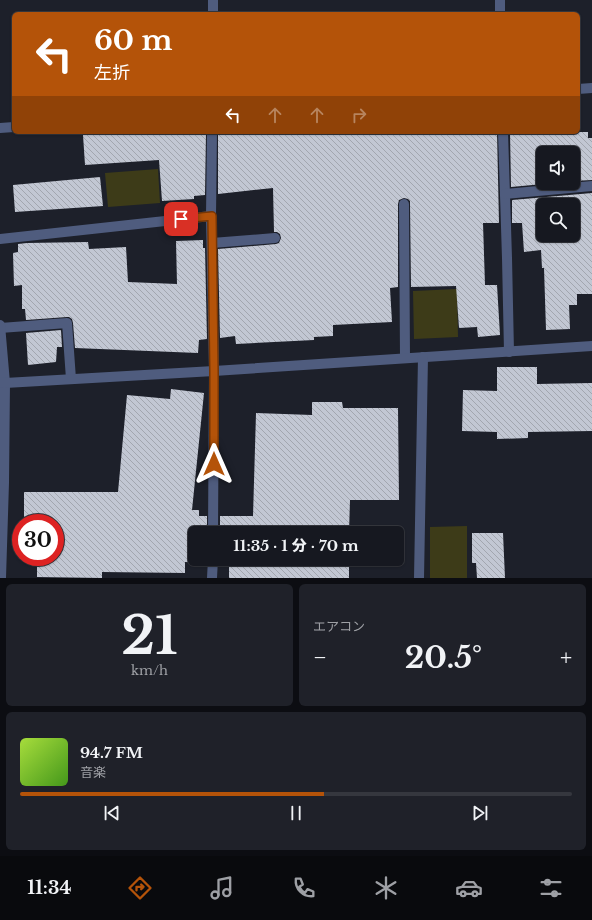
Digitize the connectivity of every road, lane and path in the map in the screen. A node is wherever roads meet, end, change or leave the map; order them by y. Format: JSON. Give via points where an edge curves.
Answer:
{"nodes":[{"id":1,"x":213,"y":0,"type":"edge"},
{"id":2,"x":500,"y":0,"type":"edge"},
{"id":3,"x":213,"y":12,"type":"edge"},
{"id":4,"x":500,"y":12,"type":"edge"},
{"id":5,"x":592,"y":88,"type":"edge"},
{"id":6,"x":580,"y":89,"type":"edge"},
{"id":7,"x":12,"y":127,"type":"edge"},
{"id":8,"x":0,"y":128,"type":"edge"},
{"id":9,"x":212,"y":134,"type":"edge"},
{"id":10,"x":503,"y":134,"type":"edge"},
{"id":11,"x":592,"y":186,"type":"edge"},
{"id":12,"x":505,"y":194,"type":"junction"},
{"id":13,"x":404,"y":204,"type":"dead end"},
{"id":14,"x":212,"y":216,"type":"junction"},
{"id":15,"x":0,"y":238,"type":"edge"},
{"id":16,"x":275,"y":238,"type":"dead end"},
{"id":17,"x":212,"y":243,"type":"junction"},
{"id":18,"x":0,"y":325,"type":"edge"},
{"id":19,"x":0,"y":328,"type":"edge"},
{"id":20,"x":592,"y":346,"type":"edge"},
{"id":21,"x":509,"y":352,"type":"junction"},
{"id":22,"x":423,"y":357,"type":"junction"},
{"id":23,"x":405,"y":358,"type":"junction"},
{"id":24,"x":214,"y":371,"type":"junction"},
{"id":25,"x":71,"y":379,"type":"junction"},
{"id":26,"x":2,"y":382,"type":"edge"},
{"id":27,"x":213,"y":526,"type":"edge"},
{"id":28,"x":213,"y":566,"type":"edge"},
{"id":29,"x":1,"y":578,"type":"edge"},
{"id":30,"x":212,"y":578,"type":"edge"},
{"id":31,"x":419,"y":578,"type":"edge"}],
"edges":[{"from":1,"to":3,"type":"street"},
{"from":2,"to":4,"type":"street"},
{"from":5,"to":6,"type":"street"},
{"from":7,"to":8,"type":"street"},
{"from":9,"to":14,"type":"street"},
{"from":10,"to":12,"type":"street"},
{"from":11,"to":12,"type":"street"},
{"from":12,"to":21,"type":"street"},
{"from":13,"to":23,"type":"street"},
{"from":14,"to":15,"type":"street"},
{"from":14,"to":17,"type":"street"},
{"from":16,"to":17,"type":"street"},
{"from":17,"to":24,"type":"street"},
{"from":18,"to":19,"type":"street"},
{"from":19,"to":25,"type":"street","via":[[67,323]]},
{"from":19,"to":26,"type":"street"},
{"from":20,"to":21,"type":"street"},
{"from":21,"to":22,"type":"street"},
{"from":22,"to":23,"type":"street"},
{"from":22,"to":31,"type":"street"},
{"from":23,"to":24,"type":"street"},
{"from":24,"to":25,"type":"street"},
{"from":24,"to":27,"type":"street"},
{"from":25,"to":26,"type":"street"},
{"from":26,"to":29,"type":"street","via":[[4,483]]},
{"from":28,"to":30,"type":"street"}]}
